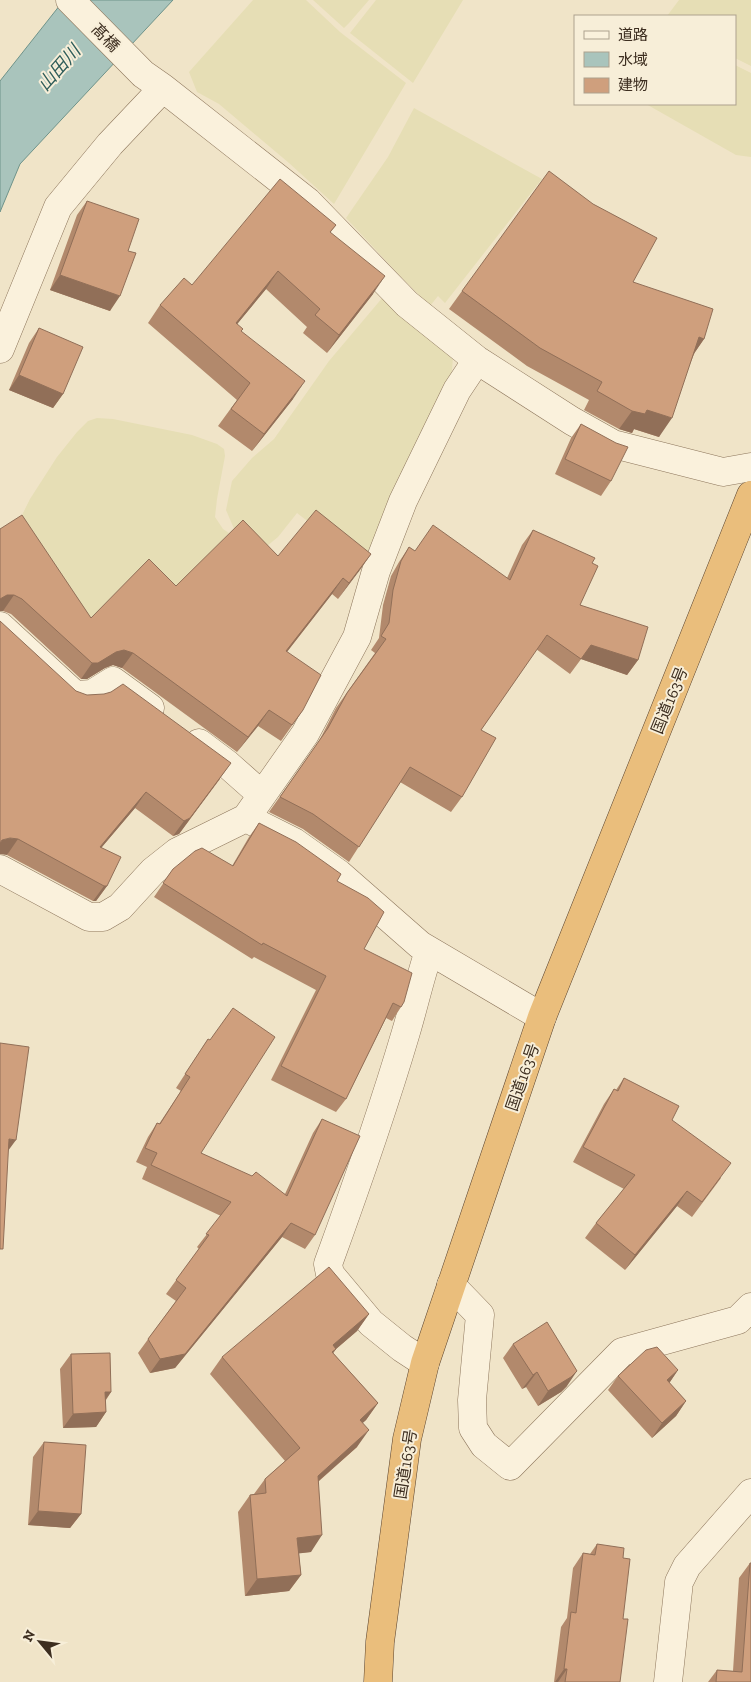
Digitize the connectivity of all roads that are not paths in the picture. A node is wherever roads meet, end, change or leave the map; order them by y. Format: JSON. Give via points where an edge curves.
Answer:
{"nodes":[{"id":1,"x":70,"y":0,"type":"edge"},
{"id":2,"x":153,"y":81,"type":"junction"},
{"id":3,"x":0,"y":349,"type":"edge"},
{"id":4,"x":478,"y":360,"type":"junction"},
{"id":5,"x":751,"y":467,"type":"edge"},
{"id":6,"x":751,"y":495,"type":"edge"},
{"id":7,"x":0,"y":626,"type":"edge"},
{"id":8,"x":262,"y":795,"type":"junction"},
{"id":9,"x":246,"y":818,"type":"junction"},
{"id":10,"x":0,"y":868,"type":"edge"},
{"id":11,"x":429,"y":951,"type":"junction"},
{"id":12,"x":542,"y":1017,"type":"junction"},
{"id":13,"x":452,"y":1285,"type":"junction"},
{"id":14,"x":751,"y":1308,"type":"edge"},
{"id":15,"x":425,"y":1363,"type":"junction"},
{"id":16,"x":751,"y":1493,"type":"edge"},
{"id":17,"x":378,"y":1682,"type":"edge"},
{"id":18,"x":668,"y":1682,"type":"edge"}],
"edges":[{"from":1,"to":2,"type":"street","name":"髙橋"},
{"from":2,"to":3,"type":"street","via":[[110,144],[58,207]]},
{"from":2,"to":4,"type":"street","name":"髙橋","via":[[308,202],[407,304]]},
{"from":4,"to":5,"type":"street","name":"髙橋","via":[[613,444],[723,472]]},
{"from":4,"to":8,"type":"street","via":[[457,390],[403,501],[376,571],[357,637],[305,734]]},
{"from":6,"to":12,"type":"highway","name":"国道163号"},
{"from":7,"to":8,"type":"street","via":[[75,694],[92,694],[113,681],[227,764]]},
{"from":8,"to":9,"type":"street"},
{"from":9,"to":10,"type":"street","via":[[177,852],[153,871],[120,907],[103,917],[89,917]]},
{"from":9,"to":11,"type":"street","via":[[294,842],[339,874]]},
{"from":11,"to":12,"type":"street"},
{"from":11,"to":15,"type":"street","via":[[381,1112],[328,1264],[330,1274],[371,1324]]},
{"from":12,"to":13,"type":"highway","name":"国道163号"},
{"from":13,"to":14,"type":"street","via":[[480,1316],[472,1400],[473,1428],[484,1445],[510,1466],[622,1352],[738,1320]]},
{"from":13,"to":15,"type":"highway","name":"国道163号"},
{"from":15,"to":17,"type":"highway","name":"国道163号","via":[[407,1439],[380,1642]]},
{"from":16,"to":18,"type":"street","via":[[688,1566],[679,1582]]}]}
